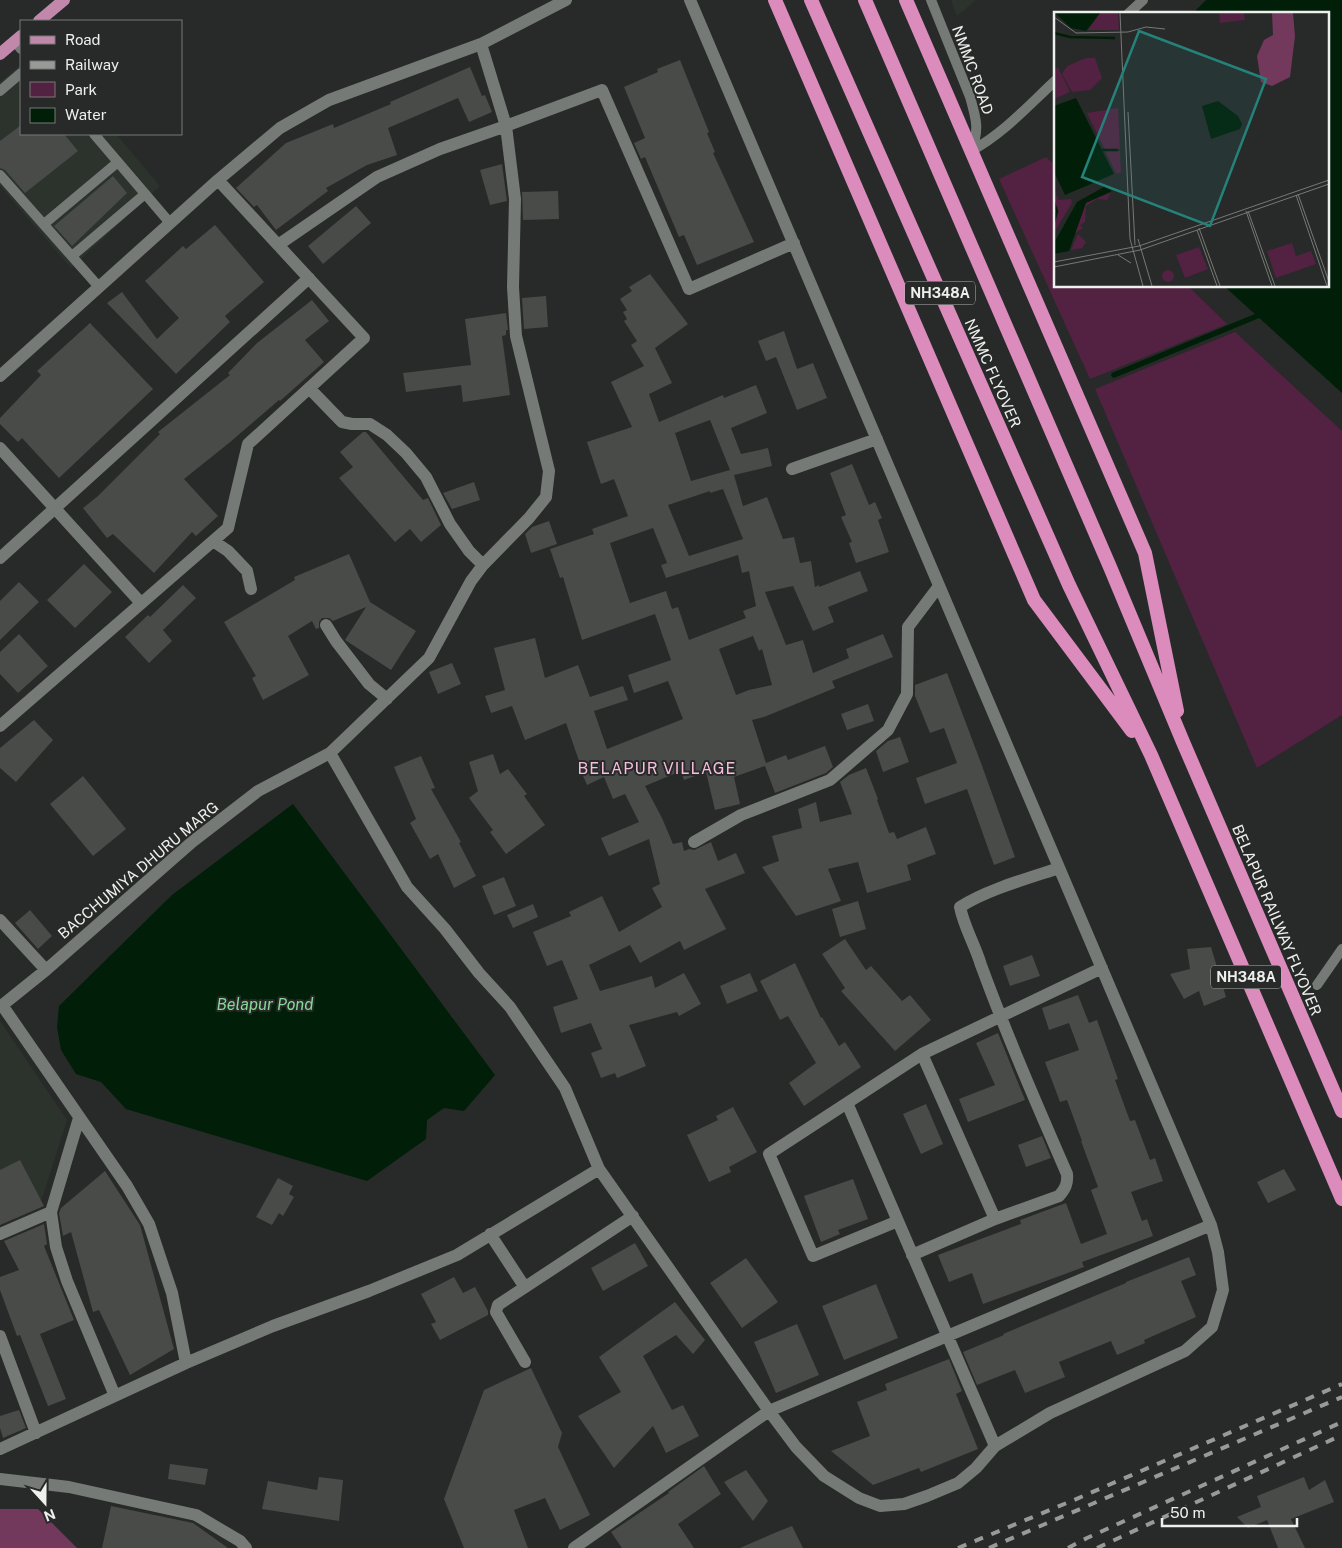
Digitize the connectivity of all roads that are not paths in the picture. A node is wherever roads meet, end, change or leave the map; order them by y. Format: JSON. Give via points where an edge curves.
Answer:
{"nodes":[{"id":1,"x":64,"y":0,"type":"edge"},
{"id":2,"x":566,"y":0,"type":"edge"},
{"id":3,"x":690,"y":0,"type":"edge"},
{"id":4,"x":775,"y":0,"type":"edge"},
{"id":5,"x":811,"y":0,"type":"edge"},
{"id":6,"x":865,"y":0,"type":"edge"},
{"id":7,"x":906,"y":0,"type":"edge"},
{"id":8,"x":931,"y":0,"type":"edge"},
{"id":9,"x":1143,"y":0,"type":"edge"},
{"id":10,"x":1130,"y":12,"type":"edge"},
{"id":11,"x":40,"y":20,"type":"edge"},
{"id":12,"x":19,"y":42,"type":"edge"},
{"id":13,"x":481,"y":44,"type":"junction"},
{"id":14,"x":0,"y":54,"type":"edge"},
{"id":15,"x":20,"y":74,"type":"edge"},
{"id":16,"x":1054,"y":82,"type":"edge"},
{"id":17,"x":0,"y":91,"type":"edge"},
{"id":18,"x":506,"y":126,"type":"junction"},
{"id":19,"x":95,"y":135,"type":"edge"},
{"id":20,"x":971,"y":151,"type":"junction"},
{"id":21,"x":118,"y":162,"type":"junction"},
{"id":22,"x":0,"y":175,"type":"edge"},
{"id":23,"x":218,"y":180,"type":"junction"},
{"id":24,"x":145,"y":194,"type":"junction"},
{"id":25,"x":170,"y":223,"type":"junction"},
{"id":26,"x":44,"y":224,"type":"junction"},
{"id":27,"x":794,"y":244,"type":"junction"},
{"id":28,"x":278,"y":245,"type":"junction"},
{"id":29,"x":72,"y":256,"type":"junction"},
{"id":30,"x":309,"y":278,"type":"junction"},
{"id":31,"x":100,"y":287,"type":"junction"},
{"id":32,"x":0,"y":376,"type":"edge"},
{"id":33,"x":309,"y":388,"type":"junction"},
{"id":34,"x":877,"y":439,"type":"junction"},
{"id":35,"x":0,"y":448,"type":"edge"},
{"id":36,"x":792,"y":469,"type":"dead end"},
{"id":37,"x":55,"y":508,"type":"junction"},
{"id":38,"x":213,"y":541,"type":"junction"},
{"id":39,"x":0,"y":558,"type":"edge"},
{"id":40,"x":483,"y":566,"type":"junction"},
{"id":41,"x":939,"y":586,"type":"junction"},
{"id":42,"x":251,"y":589,"type":"dead end"},
{"id":43,"x":141,"y":603,"type":"junction"},
{"id":44,"x":326,"y":625,"type":"dead end"},
{"id":45,"x":387,"y":699,"type":"junction"},
{"id":46,"x":0,"y":726,"type":"edge"},
{"id":47,"x":1183,"y":742,"type":"junction"},
{"id":48,"x":330,"y":754,"type":"junction"},
{"id":49,"x":1151,"y":756,"type":"junction"},
{"id":50,"x":694,"y":842,"type":"dead end"},
{"id":51,"x":1059,"y":868,"type":"junction"},
{"id":52,"x":0,"y":920,"type":"edge"},
{"id":53,"x":1342,"y":949,"type":"edge"},
{"id":54,"x":1102,"y":968,"type":"junction"},
{"id":55,"x":46,"y":970,"type":"junction"},
{"id":56,"x":1317,"y":985,"type":"dead end"},
{"id":57,"x":1,"y":1006,"type":"edge"},
{"id":58,"x":1000,"y":1017,"type":"junction"},
{"id":59,"x":922,"y":1054,"type":"junction"},
{"id":60,"x":847,"y":1103,"type":"junction"},
{"id":61,"x":1342,"y":1111,"type":"edge"},
{"id":62,"x":79,"y":1118,"type":"junction"},
{"id":63,"x":599,"y":1169,"type":"junction"},
{"id":64,"x":1342,"y":1199,"type":"edge"},
{"id":65,"x":51,"y":1212,"type":"junction"},
{"id":66,"x":632,"y":1216,"type":"junction"},
{"id":67,"x":995,"y":1219,"type":"junction"},
{"id":68,"x":898,"y":1221,"type":"junction"},
{"id":69,"x":1211,"y":1225,"type":"junction"},
{"id":70,"x":0,"y":1234,"type":"edge"},
{"id":71,"x":490,"y":1234,"type":"junction"},
{"id":72,"x":912,"y":1255,"type":"junction"},
{"id":73,"x":524,"y":1286,"type":"junction"},
{"id":74,"x":0,"y":1336,"type":"edge"},
{"id":75,"x":947,"y":1336,"type":"junction"},
{"id":76,"x":525,"y":1362,"type":"dead end"},
{"id":77,"x":186,"y":1363,"type":"junction"},
{"id":78,"x":114,"y":1396,"type":"junction"},
{"id":79,"x":770,"y":1411,"type":"junction"},
{"id":80,"x":36,"y":1433,"type":"junction"},
{"id":81,"x":995,"y":1446,"type":"junction"},
{"id":82,"x":0,"y":1449,"type":"edge"},
{"id":83,"x":0,"y":1479,"type":"edge"},
{"id":84,"x":246,"y":1548,"type":"edge"},
{"id":85,"x":574,"y":1548,"type":"edge"}],
"edges":[{"from":1,"to":11,"type":"main road"},
{"from":2,"to":13,"type":"street"},
{"from":3,"to":27,"type":"street"},
{"from":4,"to":49,"type":"highway","via":[[1034,600]]},
{"from":5,"to":49,"type":"highway","name":"NMMC FLYOVER","number":"NH348A","via":[[1069,585]]},
{"from":6,"to":47,"type":"highway","name":"NMMC FLYOVER","number":"NH348A"},
{"from":7,"to":20,"type":"highway"},
{"from":8,"to":20,"type":"lane","name":"NMMC ROAD","via":[[974,112],[978,130]]},
{"from":9,"to":10,"type":"lane"},
{"from":12,"to":14,"type":"main road"},
{"from":13,"to":18,"type":"street","name":"BACCHUMIYA DHURU MARG"},
{"from":13,"to":23,"type":"street","via":[[329,100],[280,128]]},
{"from":15,"to":17,"type":"lane"},
{"from":16,"to":20,"type":"lane","via":[[995,135]]},
{"from":18,"to":27,"type":"street","via":[[602,90],[690,289]]},
{"from":18,"to":28,"type":"street","via":[[377,176]]},
{"from":18,"to":40,"type":"street","name":"BACCHUMIYA DHURU MARG","via":[[515,199],[513,286],[516,336],[549,471],[546,497]]},
{"from":19,"to":21,"type":"lane"},
{"from":20,"to":47,"type":"highway","via":[[1145,553]]},
{"from":21,"to":24,"type":"lane"},
{"from":21,"to":26,"type":"lane"},
{"from":22,"to":26,"type":"lane"},
{"from":23,"to":25,"type":"street"},
{"from":23,"to":28,"type":"street"},
{"from":24,"to":25,"type":"lane"},
{"from":24,"to":29,"type":"lane"},
{"from":25,"to":31,"type":"street"},
{"from":26,"to":29,"type":"lane"},
{"from":27,"to":34,"type":"street"},
{"from":28,"to":30,"type":"street"},
{"from":29,"to":31,"type":"lane"},
{"from":30,"to":33,"type":"street","via":[[364,338]]},
{"from":30,"to":37,"type":"street"},
{"from":31,"to":32,"type":"street"},
{"from":33,"to":38,"type":"street","via":[[248,444],[228,528]]},
{"from":33,"to":40,"type":"street","via":[[342,422],[370,424],[406,454],[426,477],[450,524]]},
{"from":34,"to":36,"type":"street"},
{"from":34,"to":41,"type":"street"},
{"from":35,"to":37,"type":"street"},
{"from":37,"to":39,"type":"street"},
{"from":37,"to":43,"type":"street"},
{"from":38,"to":42,"type":"street","via":[[247,571]]},
{"from":38,"to":43,"type":"street"},
{"from":40,"to":45,"type":"street","name":"BACCHUMIYA DHURU MARG","via":[[471,581],[429,658]]},
{"from":41,"to":50,"type":"street","via":[[908,627],[907,694],[888,730],[830,780],[741,815]]},
{"from":41,"to":51,"type":"street"},
{"from":43,"to":46,"type":"street"},
{"from":44,"to":45,"type":"street","via":[[369,684]]},
{"from":45,"to":48,"type":"street","name":"BACCHUMIYA DHURU MARG"},
{"from":47,"to":61,"type":"highway","name":"BELAPUR RAILWAY FLYOVER","number":"NH348A"},
{"from":48,"to":55,"type":"street","name":"BACCHUMIYA DHURU MARG","via":[[258,791],[199,836]]},
{"from":48,"to":63,"type":"street","via":[[407,887],[510,1007],[565,1088]]},
{"from":49,"to":64,"type":"highway","number":"NH348A"},
{"from":51,"to":54,"type":"street"},
{"from":51,"to":58,"type":"street","via":[[960,907]]},
{"from":52,"to":55,"type":"street"},
{"from":53,"to":56,"type":"lane"},
{"from":54,"to":58,"type":"street"},
{"from":54,"to":69,"type":"street"},
{"from":55,"to":57,"type":"street","name":"BACCHUMIYA DHURU MARG"},
{"from":57,"to":62,"type":"street"},
{"from":58,"to":59,"type":"street"},
{"from":58,"to":67,"type":"street","via":[[1068,1181],[1059,1196]]},
{"from":59,"to":60,"type":"street"},
{"from":59,"to":67,"type":"street"},
{"from":60,"to":68,"type":"street"},
{"from":60,"to":68,"type":"street","via":[[769,1154],[798,1222],[813,1256]]},
{"from":62,"to":65,"type":"street"},
{"from":62,"to":77,"type":"street","via":[[127,1186],[149,1224],[172,1293]]},
{"from":63,"to":66,"type":"street"},
{"from":63,"to":71,"type":"street"},
{"from":65,"to":70,"type":"street"},
{"from":65,"to":78,"type":"street","via":[[56,1247],[67,1281]]},
{"from":66,"to":73,"type":"street"},
{"from":66,"to":79,"type":"street"},
{"from":67,"to":72,"type":"street"},
{"from":68,"to":72,"type":"street"},
{"from":69,"to":75,"type":"street"},
{"from":69,"to":81,"type":"street","via":[[1224,1290],[1212,1327],[1185,1351],[1050,1413]]},
{"from":71,"to":73,"type":"street"},
{"from":71,"to":77,"type":"street","via":[[456,1255]]},
{"from":72,"to":75,"type":"street"},
{"from":73,"to":76,"type":"street","via":[[498,1304],[496,1312]]},
{"from":74,"to":80,"type":"street"},
{"from":75,"to":79,"type":"street"},
{"from":75,"to":81,"type":"street"},
{"from":77,"to":78,"type":"street"},
{"from":78,"to":80,"type":"street"},
{"from":79,"to":81,"type":"street","via":[[824,1476],[859,1498],[880,1506],[904,1504],[958,1482],[976,1468]]},
{"from":79,"to":85,"type":"street"},
{"from":80,"to":82,"type":"street"},
{"from":83,"to":84,"type":"street","via":[[69,1487],[196,1515],[240,1541]]}]}
